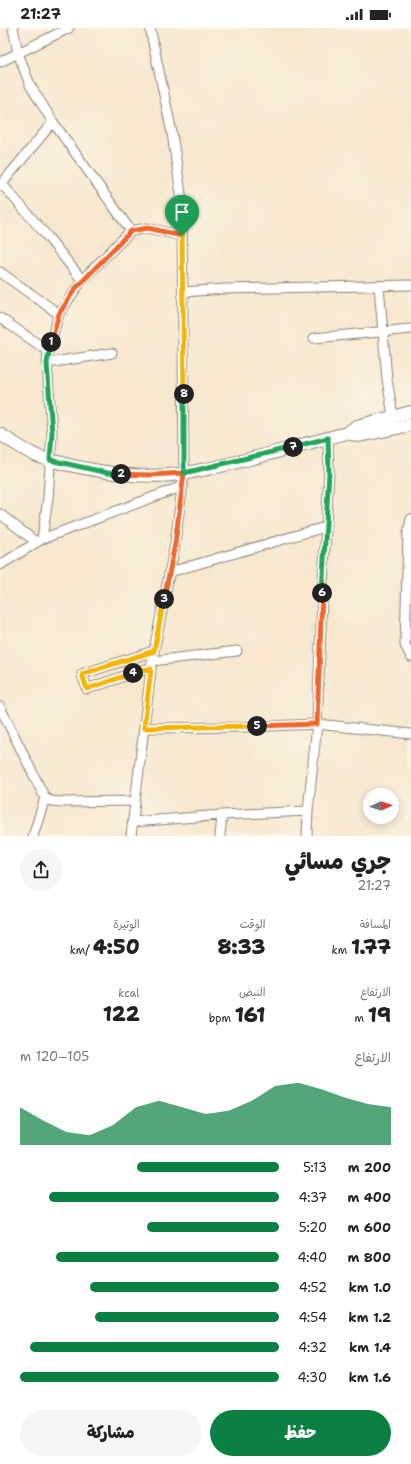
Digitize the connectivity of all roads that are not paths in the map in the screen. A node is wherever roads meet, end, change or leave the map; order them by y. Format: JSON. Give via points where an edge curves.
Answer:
{"nodes":[{"id":1,"x":13,"y":28,"type":"edge"},
{"id":2,"x":69,"y":28,"type":"edge"},
{"id":3,"x":150,"y":28,"type":"edge"},
{"id":4,"x":18,"y":53,"type":"junction"},
{"id":5,"x":0,"y":62,"type":"edge"},
{"id":6,"x":53,"y":122,"type":"junction"},
{"id":7,"x":1,"y":185,"type":"edge"},
{"id":8,"x":131,"y":231,"type":"junction"},
{"id":9,"x":182,"y":236,"type":"junction"},
{"id":10,"x":0,"y":272,"type":"edge"},
{"id":11,"x":82,"y":280,"type":"junction"},
{"id":12,"x":379,"y":286,"type":"junction"},
{"id":13,"x":411,"y":286,"type":"edge"},
{"id":14,"x":183,"y":292,"type":"junction"},
{"id":15,"x":59,"y":314,"type":"junction"},
{"id":16,"x":0,"y":318,"type":"edge"},
{"id":17,"x":411,"y":329,"type":"edge"},
{"id":18,"x":383,"y":331,"type":"junction"},
{"id":19,"x":314,"y":338,"type":"dead end"},
{"id":20,"x":48,"y":351,"type":"junction"},
{"id":21,"x":112,"y":353,"type":"dead end"},
{"id":22,"x":47,"y":363,"type":"junction"},
{"id":23,"x":411,"y":412,"type":"edge"},
{"id":24,"x":393,"y":416,"type":"junction"},
{"id":25,"x":411,"y":424,"type":"edge"},
{"id":26,"x":347,"y":433,"type":"junction"},
{"id":27,"x":0,"y":434,"type":"edge"},
{"id":28,"x":328,"y":438,"type":"junction"},
{"id":29,"x":50,"y":460,"type":"junction"},
{"id":30,"x":184,"y":473,"type":"junction"},
{"id":31,"x":183,"y":486,"type":"junction"},
{"id":32,"x":0,"y":514,"type":"edge"},
{"id":33,"x":411,"y":519,"type":"edge"},
{"id":34,"x":325,"y":527,"type":"junction"},
{"id":35,"x":39,"y":540,"type":"junction"},
{"id":36,"x":0,"y":565,"type":"edge"},
{"id":37,"x":170,"y":572,"type":"junction"},
{"id":38,"x":154,"y":651,"type":"junction"},
{"id":39,"x":236,"y":651,"type":"dead end"},
{"id":40,"x":411,"y":657,"type":"edge"},
{"id":41,"x":152,"y":665,"type":"junction"},
{"id":42,"x":0,"y":707,"type":"edge"},
{"id":43,"x":317,"y":724,"type":"junction"},
{"id":44,"x":144,"y":728,"type":"junction"},
{"id":45,"x":411,"y":734,"type":"edge"},
{"id":46,"x":45,"y":798,"type":"junction"},
{"id":47,"x":136,"y":801,"type":"junction"},
{"id":48,"x":308,"y":811,"type":"junction"},
{"id":49,"x":222,"y":815,"type":"junction"},
{"id":50,"x":133,"y":822,"type":"junction"},
{"id":51,"x":33,"y":836,"type":"edge"},
{"id":52,"x":131,"y":836,"type":"edge"},
{"id":53,"x":220,"y":836,"type":"edge"},
{"id":54,"x":307,"y":836,"type":"edge"}],
"edges":[{"from":1,"to":4,"type":"street"},
{"from":2,"to":4,"type":"street"},
{"from":3,"to":9,"type":"street","via":[[178,167],[182,201]]},
{"from":4,"to":5,"type":"street"},
{"from":4,"to":6,"type":"street","via":[[30,85]]},
{"from":6,"to":7,"type":"street"},
{"from":6,"to":8,"type":"street"},
{"from":7,"to":11,"type":"street"},
{"from":8,"to":9,"type":"street","via":[[148,228]]},
{"from":8,"to":11,"type":"street"},
{"from":9,"to":14,"type":"street"},
{"from":10,"to":15,"type":"street"},
{"from":11,"to":15,"type":"street"},
{"from":12,"to":13,"type":"street"},
{"from":12,"to":14,"type":"street"},
{"from":12,"to":18,"type":"street"},
{"from":14,"to":30,"type":"street"},
{"from":15,"to":20,"type":"street"},
{"from":16,"to":20,"type":"street"},
{"from":17,"to":18,"type":"street"},
{"from":18,"to":19,"type":"street"},
{"from":18,"to":24,"type":"street"},
{"from":20,"to":22,"type":"street"},
{"from":21,"to":22,"type":"street"},
{"from":22,"to":29,"type":"street","via":[[52,433]]},
{"from":23,"to":24,"type":"main road"},
{"from":24,"to":26,"type":"main road","via":[[357,426]]},
{"from":25,"to":26,"type":"main road","via":[[359,436]]},
{"from":26,"to":28,"type":"main road"},
{"from":27,"to":29,"type":"main road","via":[[23,449]]},
{"from":28,"to":30,"type":"main road"},
{"from":28,"to":34,"type":"street","via":[[329,472]]},
{"from":29,"to":30,"type":"main road","via":[[108,473]]},
{"from":29,"to":35,"type":"street","via":[[47,504]]},
{"from":30,"to":31,"type":"street"},
{"from":31,"to":35,"type":"street"},
{"from":31,"to":37,"type":"street"},
{"from":32,"to":35,"type":"street"},
{"from":33,"to":40,"type":"street","via":[[408,533],[405,645]]},
{"from":34,"to":37,"type":"street"},
{"from":34,"to":43,"type":"street"},
{"from":35,"to":36,"type":"street"},
{"from":37,"to":38,"type":"street"},
{"from":38,"to":41,"type":"street"},
{"from":38,"to":41,"type":"street","via":[[82,674],[87,689]]},
{"from":39,"to":41,"type":"street"},
{"from":41,"to":44,"type":"street"},
{"from":42,"to":46,"type":"street"},
{"from":43,"to":44,"type":"street"},
{"from":43,"to":45,"type":"street"},
{"from":43,"to":48,"type":"street"},
{"from":44,"to":47,"type":"street"},
{"from":46,"to":47,"type":"street","via":[[62,802]]},
{"from":46,"to":51,"type":"street"},
{"from":47,"to":50,"type":"street"},
{"from":48,"to":49,"type":"street"},
{"from":48,"to":54,"type":"street"},
{"from":49,"to":50,"type":"street"},
{"from":49,"to":53,"type":"street"},
{"from":50,"to":52,"type":"street"}]}
